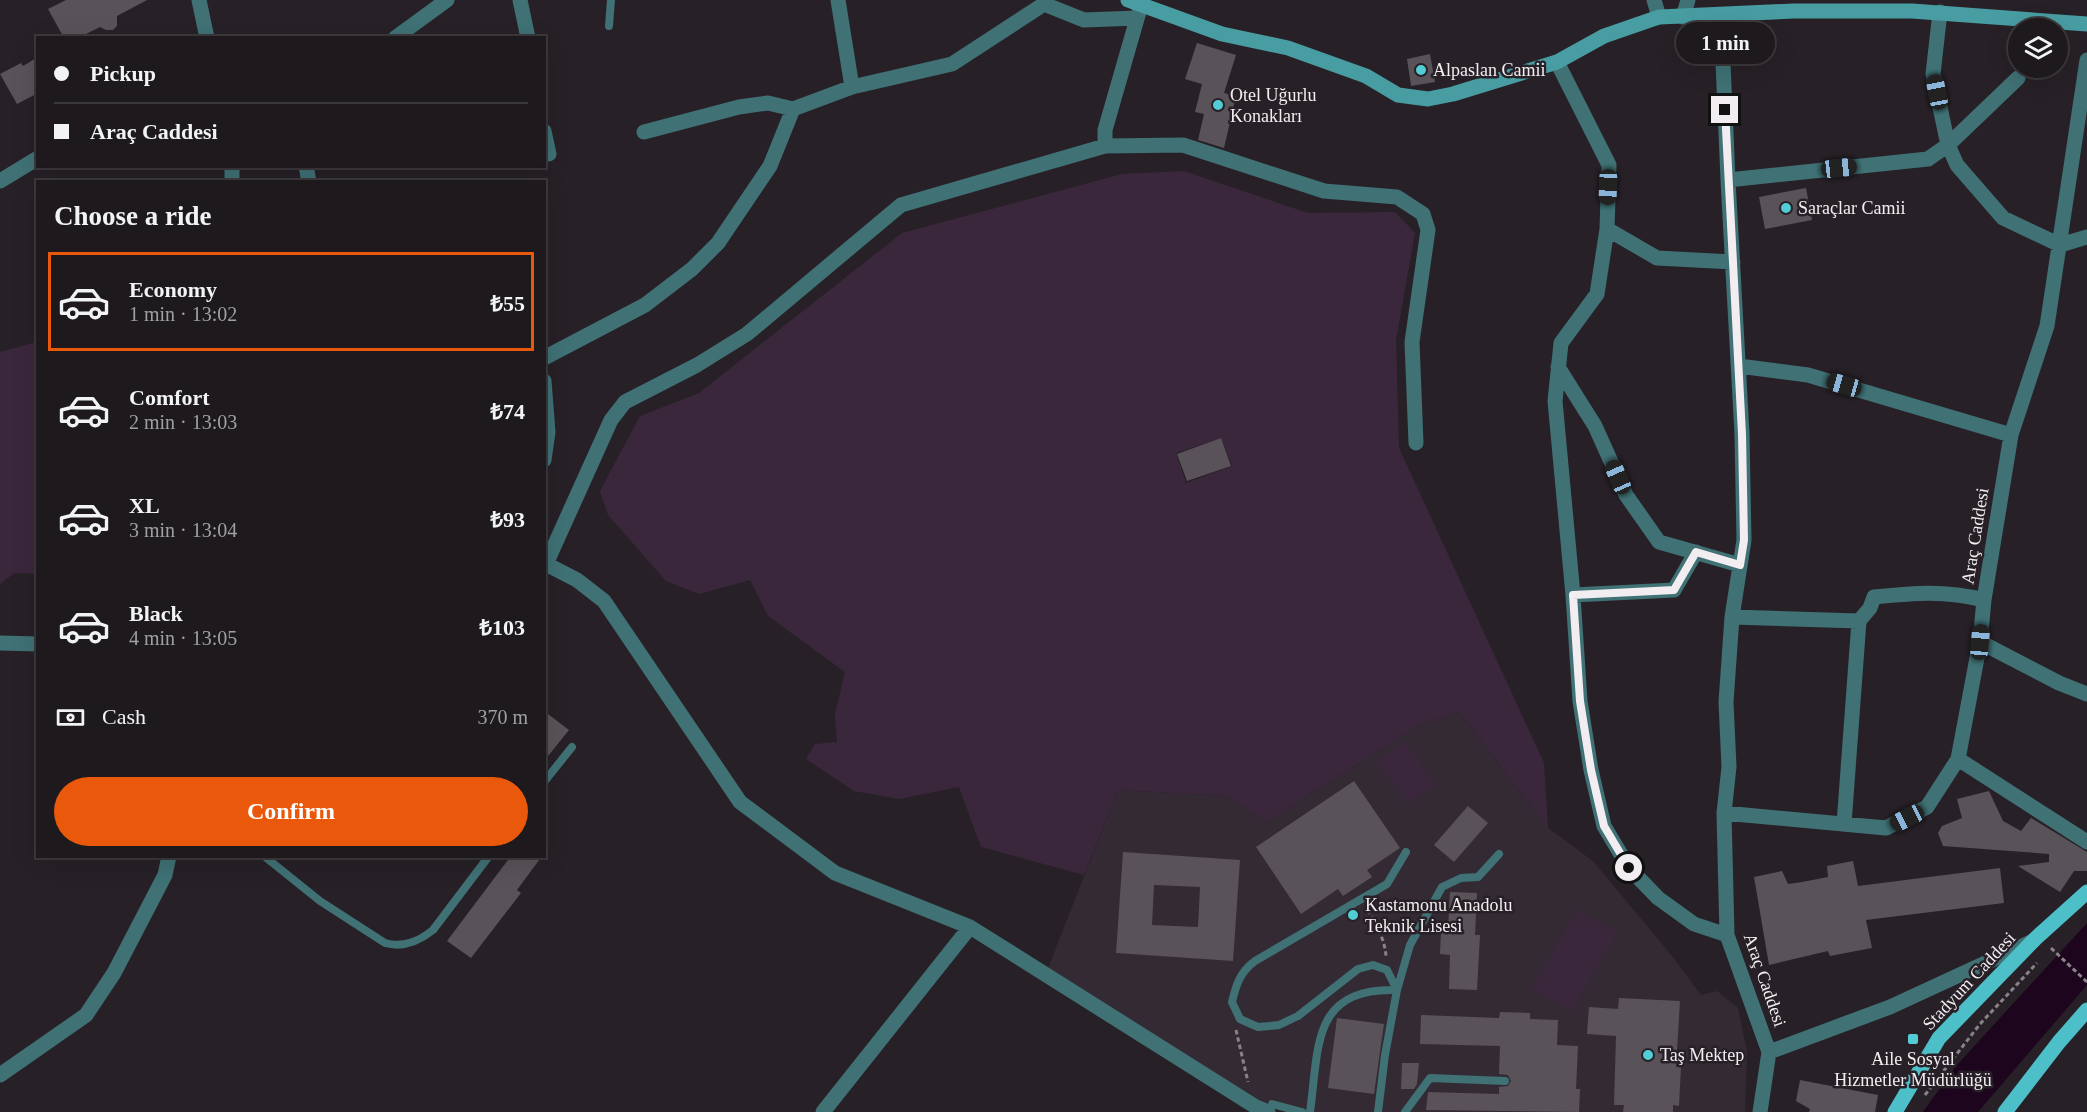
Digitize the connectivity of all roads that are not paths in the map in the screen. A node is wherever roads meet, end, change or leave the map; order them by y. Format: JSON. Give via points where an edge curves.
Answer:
{"nodes":[{"id":1,"x":199,"y":0,"type":"edge"},
{"id":2,"x":447,"y":0,"type":"edge"},
{"id":3,"x":520,"y":0,"type":"edge"},
{"id":4,"x":611,"y":0,"type":"edge"},
{"id":5,"x":838,"y":0,"type":"edge"},
{"id":6,"x":1654,"y":0,"type":"edge"},
{"id":7,"x":1688,"y":0,"type":"edge"},
{"id":8,"x":1046,"y":2,"type":"edge"},
{"id":9,"x":1912,"y":5,"type":"edge"},
{"id":10,"x":1135,"y":8,"type":"edge"},
{"id":11,"x":1940,"y":12,"type":"junction"},
{"id":12,"x":1721,"y":15,"type":"junction"},
{"id":13,"x":1683,"y":16,"type":"junction"},
{"id":14,"x":1659,"y":17,"type":"junction"},
{"id":15,"x":2087,"y":24,"type":"edge"},
{"id":16,"x":609,"y":26,"type":"dead end"},
{"id":17,"x":207,"y":36,"type":"edge"},
{"id":18,"x":398,"y":36,"type":"edge"},
{"id":19,"x":528,"y":36,"type":"edge"},
{"id":20,"x":2087,"y":60,"type":"edge"},
{"id":21,"x":1557,"y":62,"type":"junction"},
{"id":22,"x":2018,"y":78,"type":"dead end"},
{"id":23,"x":852,"y":87,"type":"junction"},
{"id":24,"x":793,"y":109,"type":"junction"},
{"id":25,"x":644,"y":132,"type":"dead end"},
{"id":26,"x":546,"y":140,"type":"edge"},
{"id":27,"x":1948,"y":145,"type":"junction"},
{"id":28,"x":1105,"y":146,"type":"junction"},
{"id":29,"x":549,"y":154,"type":"dead end"},
{"id":30,"x":36,"y":159,"type":"edge"},
{"id":31,"x":1728,"y":180,"type":"junction"},
{"id":32,"x":0,"y":181,"type":"edge"},
{"id":33,"x":1607,"y":229,"type":"junction"},
{"id":34,"x":2087,"y":237,"type":"edge"},
{"id":35,"x":2060,"y":245,"type":"junction"},
{"id":36,"x":1733,"y":261,"type":"junction"},
{"id":37,"x":546,"y":357,"type":"edge"},
{"id":38,"x":1558,"y":366,"type":"junction"},
{"id":39,"x":1739,"y":366,"type":"junction"},
{"id":40,"x":546,"y":406,"type":"edge"},
{"id":41,"x":2011,"y":435,"type":"junction"},
{"id":42,"x":1416,"y":443,"type":"dead end"},
{"id":43,"x":546,"y":446,"type":"edge"},
{"id":44,"x":1696,"y":552,"type":"junction"},
{"id":45,"x":546,"y":562,"type":"edge"},
{"id":46,"x":546,"y":564,"type":"edge"},
{"id":47,"x":1740,"y":565,"type":"junction"},
{"id":48,"x":1573,"y":595,"type":"junction"},
{"id":49,"x":1984,"y":600,"type":"junction"},
{"id":50,"x":1732,"y":617,"type":"junction"},
{"id":51,"x":1859,"y":621,"type":"junction"},
{"id":52,"x":1980,"y":642,"type":"junction"},
{"id":53,"x":0,"y":643,"type":"edge"},
{"id":54,"x":36,"y":644,"type":"edge"},
{"id":55,"x":2087,"y":694,"type":"edge"},
{"id":56,"x":572,"y":747,"type":"dead end"},
{"id":57,"x":1958,"y":759,"type":"junction"},
{"id":58,"x":546,"y":780,"type":"edge"},
{"id":59,"x":1724,"y":813,"type":"junction"},
{"id":60,"x":1844,"y":824,"type":"junction"},
{"id":61,"x":2087,"y":842,"type":"edge"},
{"id":62,"x":1406,"y":852,"type":"dead end"},
{"id":63,"x":1499,"y":854,"type":"dead end"},
{"id":64,"x":169,"y":858,"type":"edge"},
{"id":65,"x":266,"y":858,"type":"edge"},
{"id":66,"x":487,"y":858,"type":"edge"},
{"id":67,"x":2087,"y":892,"type":"edge"},
{"id":68,"x":970,"y":927,"type":"junction"},
{"id":69,"x":1727,"y":935,"type":"junction"},
{"id":70,"x":2035,"y":939,"type":"junction"},
{"id":71,"x":1397,"y":990,"type":"junction"},
{"id":72,"x":2087,"y":1010,"type":"edge"},
{"id":73,"x":1769,"y":1052,"type":"junction"},
{"id":74,"x":0,"y":1074,"type":"edge"},
{"id":75,"x":1505,"y":1081,"type":"dead end"},
{"id":76,"x":1270,"y":1108,"type":"edge"},
{"id":77,"x":824,"y":1112,"type":"edge"},
{"id":78,"x":1302,"y":1112,"type":"edge"},
{"id":79,"x":1310,"y":1112,"type":"edge"},
{"id":80,"x":1378,"y":1112,"type":"edge"},
{"id":81,"x":1405,"y":1112,"type":"edge"},
{"id":82,"x":1760,"y":1112,"type":"edge"},
{"id":83,"x":1895,"y":1112,"type":"edge"},
{"id":84,"x":2005,"y":1112,"type":"edge"}],
"edges":[{"from":1,"to":17,"type":"street"},
{"from":2,"to":18,"type":"street"},
{"from":3,"to":19,"type":"street"},
{"from":4,"to":16,"type":"lane"},
{"from":5,"to":23,"type":"street"},
{"from":6,"to":14,"type":"street"},
{"from":7,"to":13,"type":"street"},
{"from":8,"to":10,"type":"street","via":[[1084,20]]},
{"from":8,"to":23,"type":"street","via":[[952,64]]},
{"from":9,"to":11,"type":"main road"},
{"from":9,"to":12,"type":"main road"},
{"from":10,"to":21,"type":"main road","via":[[1222,34],[1288,48],[1366,76],[1398,95],[1428,99]]},
{"from":10,"to":28,"type":"street","via":[[1105,130]]},
{"from":11,"to":15,"type":"main road"},
{"from":11,"to":27,"type":"street","via":[[1934,74]]},
{"from":12,"to":13,"type":"main road"},
{"from":12,"to":31,"type":"street","name":"Araç Caddesi"},
{"from":13,"to":14,"type":"main road"},
{"from":14,"to":21,"type":"main road","via":[[1604,36]]},
{"from":20,"to":35,"type":"street","name":"Araç Caddesi"},
{"from":21,"to":33,"type":"street","via":[[1609,165]]},
{"from":22,"to":27,"type":"street"},
{"from":23,"to":24,"type":"street"},
{"from":24,"to":25,"type":"street","via":[[768,103],[739,107]]},
{"from":24,"to":37,"type":"street","via":[[770,166],[718,243],[692,269],[645,304]]},
{"from":26,"to":29,"type":"street"},
{"from":27,"to":31,"type":"street","via":[[1928,159]]},
{"from":27,"to":35,"type":"street","via":[[1957,165],[2003,218]]},
{"from":28,"to":42,"type":"street","via":[[1183,145],[1324,191],[1397,197],[1423,214],[1428,230],[1412,342]]},
{"from":28,"to":45,"type":"street","via":[[901,205],[747,334],[625,402],[611,420]]},
{"from":30,"to":32,"type":"street"},
{"from":31,"to":36,"type":"street","name":"Araç Caddesi"},
{"from":33,"to":36,"type":"street","via":[[1657,258]]},
{"from":33,"to":38,"type":"street","via":[[1597,294],[1561,343]]},
{"from":34,"to":35,"type":"street"},
{"from":35,"to":41,"type":"street","name":"Araç Caddesi","via":[[2047,326]]},
{"from":36,"to":39,"type":"street","name":"Araç Caddesi"},
{"from":38,"to":44,"type":"street","via":[[1595,426],[1626,495],[1659,542]]},
{"from":38,"to":48,"type":"street","via":[[1555,401]]},
{"from":39,"to":41,"type":"street","via":[[1808,375]]},
{"from":39,"to":47,"type":"street","name":"Araç Caddesi","via":[[1744,540]]},
{"from":40,"to":43,"type":"street"},
{"from":41,"to":49,"type":"street","name":"Araç Caddesi"},
{"from":44,"to":47,"type":"street"},
{"from":44,"to":48,"type":"street","via":[[1674,590]]},
{"from":46,"to":68,"type":"street","via":[[577,580],[604,601],[740,802],[835,873]]},
{"from":47,"to":50,"type":"street","name":"Araç Caddesi"},
{"from":48,"to":69,"type":"street","via":[[1580,701],[1604,826],[1629,868],[1658,898],[1694,924]]},
{"from":49,"to":51,"type":"street","via":[[1923,592],[1874,597]]},
{"from":49,"to":52,"type":"street","name":"Araç Caddesi"},
{"from":50,"to":51,"type":"street"},
{"from":50,"to":59,"type":"street","name":"Araç Caddesi","via":[[1726,702],[1729,767]]},
{"from":51,"to":60,"type":"street"},
{"from":52,"to":55,"type":"street"},
{"from":52,"to":57,"type":"street","name":"Araç Caddesi"},
{"from":53,"to":54,"type":"street"},
{"from":56,"to":58,"type":"lane"},
{"from":57,"to":60,"type":"street","name":"Araç Caddesi","via":[[1928,807],[1886,828]]},
{"from":57,"to":61,"type":"street"},
{"from":59,"to":60,"type":"street","name":"Araç Caddesi"},
{"from":59,"to":69,"type":"street","name":"Araç Caddesi"},
{"from":62,"to":71,"type":"lane","via":[[1387,884],[1248,966],[1237,981],[1232,1002],[1240,1019],[1258,1027],[1279,1025],[1298,1017],[1358,969],[1373,965],[1387,970]]},
{"from":63,"to":71,"type":"lane","via":[[1478,877],[1461,878],[1442,887],[1410,945]]},
{"from":64,"to":74,"type":"street","via":[[165,875],[114,973],[86,1015]]},
{"from":65,"to":66,"type":"lane","via":[[320,901],[385,943],[397,946],[423,938],[433,930]]},
{"from":67,"to":70,"type":"main road"},
{"from":68,"to":76,"type":"street","via":[[1256,1107]]},
{"from":68,"to":77,"type":"street"},
{"from":69,"to":73,"type":"street","name":"Araç Caddesi"},
{"from":70,"to":73,"type":"street","via":[[1890,1007]]},
{"from":70,"to":83,"type":"main road","name":"Stadyum Caddesi","via":[[1939,1038]]},
{"from":71,"to":79,"type":"lane","via":[[1377,989],[1360,994],[1342,1002],[1328,1015],[1321,1032]]},
{"from":71,"to":80,"type":"lane"},
{"from":72,"to":84,"type":"main road"},
{"from":73,"to":82,"type":"street"},
{"from":75,"to":81,"type":"lane","via":[[1430,1078]]},
{"from":76,"to":78,"type":"lane"}]}
